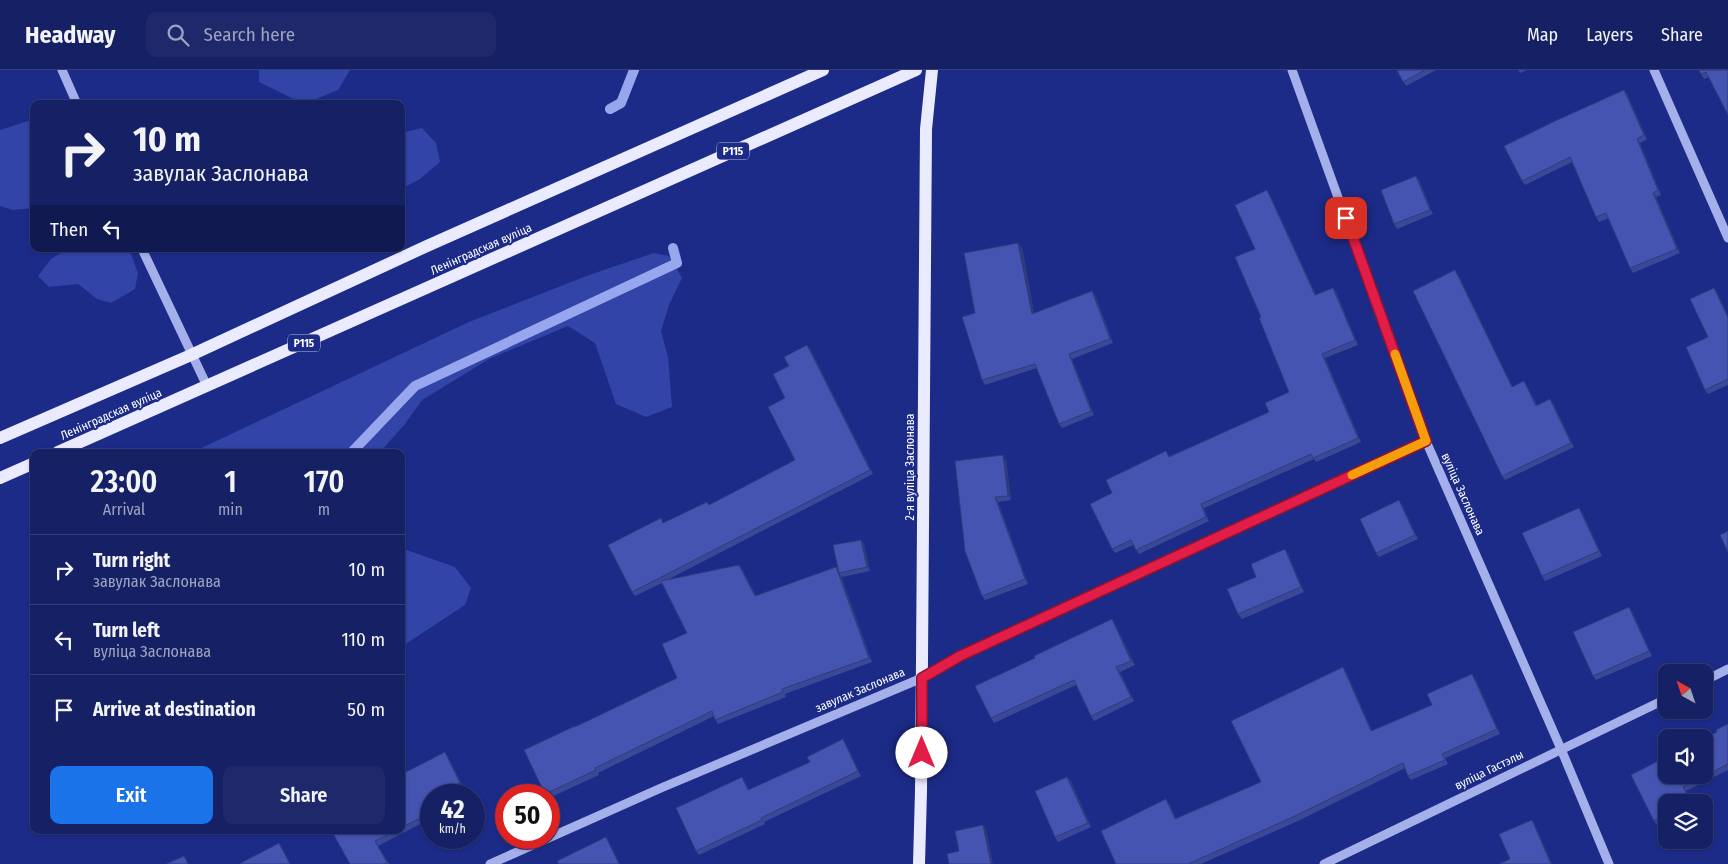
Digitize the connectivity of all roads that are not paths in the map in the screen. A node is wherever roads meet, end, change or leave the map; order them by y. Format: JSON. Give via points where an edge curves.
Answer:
{"nodes":[{"id":1,"x":62,"y":70,"type":"edge"},
{"id":2,"x":823,"y":70,"type":"edge"},
{"id":3,"x":916,"y":70,"type":"edge"},
{"id":4,"x":932,"y":70,"type":"edge"},
{"id":5,"x":1292,"y":70,"type":"edge"},
{"id":6,"x":1654,"y":70,"type":"edge"},
{"id":7,"x":75,"y":100,"type":"edge"},
{"id":8,"x":1728,"y":238,"type":"edge"},
{"id":9,"x":143,"y":252,"type":"edge"},
{"id":10,"x":191,"y":355,"type":"junction"},
{"id":11,"x":207,"y":386,"type":"junction"},
{"id":12,"x":0,"y":438,"type":"edge"},
{"id":13,"x":1426,"y":441,"type":"junction"},
{"id":14,"x":65,"y":449,"type":"edge"},
{"id":15,"x":30,"y":465,"type":"edge"},
{"id":16,"x":0,"y":478,"type":"edge"},
{"id":17,"x":1728,"y":670,"type":"edge"},
{"id":18,"x":1713,"y":677,"type":"edge"},
{"id":19,"x":922,"y":678,"type":"junction"},
{"id":20,"x":1658,"y":703,"type":"edge"},
{"id":21,"x":1562,"y":750,"type":"junction"},
{"id":22,"x":490,"y":864,"type":"edge"},
{"id":23,"x":919,"y":864,"type":"edge"},
{"id":24,"x":1324,"y":864,"type":"edge"},
{"id":25,"x":1609,"y":864,"type":"edge"}],
"edges":[{"from":1,"to":7,"type":"street"},
{"from":2,"to":10,"type":"main road","name":"Ленінградская вуліца"},
{"from":3,"to":11,"type":"main road","name":"Ленінградская вуліца","number":"Р115"},
{"from":4,"to":19,"type":"main road","name":"2-я вуліца Заслонава","via":[[926,130]]},
{"from":5,"to":13,"type":"street","name":"вуліца Заслонава"},
{"from":6,"to":8,"type":"street"},
{"from":9,"to":10,"type":"street"},
{"from":10,"to":11,"type":"street"},
{"from":10,"to":12,"type":"main road","name":"Ленінградская вуліца"},
{"from":11,"to":14,"type":"main road","name":"Ленінградская вуліца","number":"Р115"},
{"from":13,"to":19,"type":"street","name":"завулак Заслонава","via":[[960,656]]},
{"from":13,"to":21,"type":"street","name":"вуліца Заслонава"},
{"from":15,"to":16,"type":"main road"},
{"from":17,"to":18,"type":"street"},
{"from":19,"to":22,"type":"street","name":"завулак Заслонава"},
{"from":19,"to":23,"type":"main road","name":"2-я вуліца Заслонава"},
{"from":20,"to":21,"type":"street","name":"вуліца Гастэлы"},
{"from":21,"to":24,"type":"street","name":"вуліца Гастэлы"},
{"from":21,"to":25,"type":"street","name":"вуліца Заслонава"}]}
